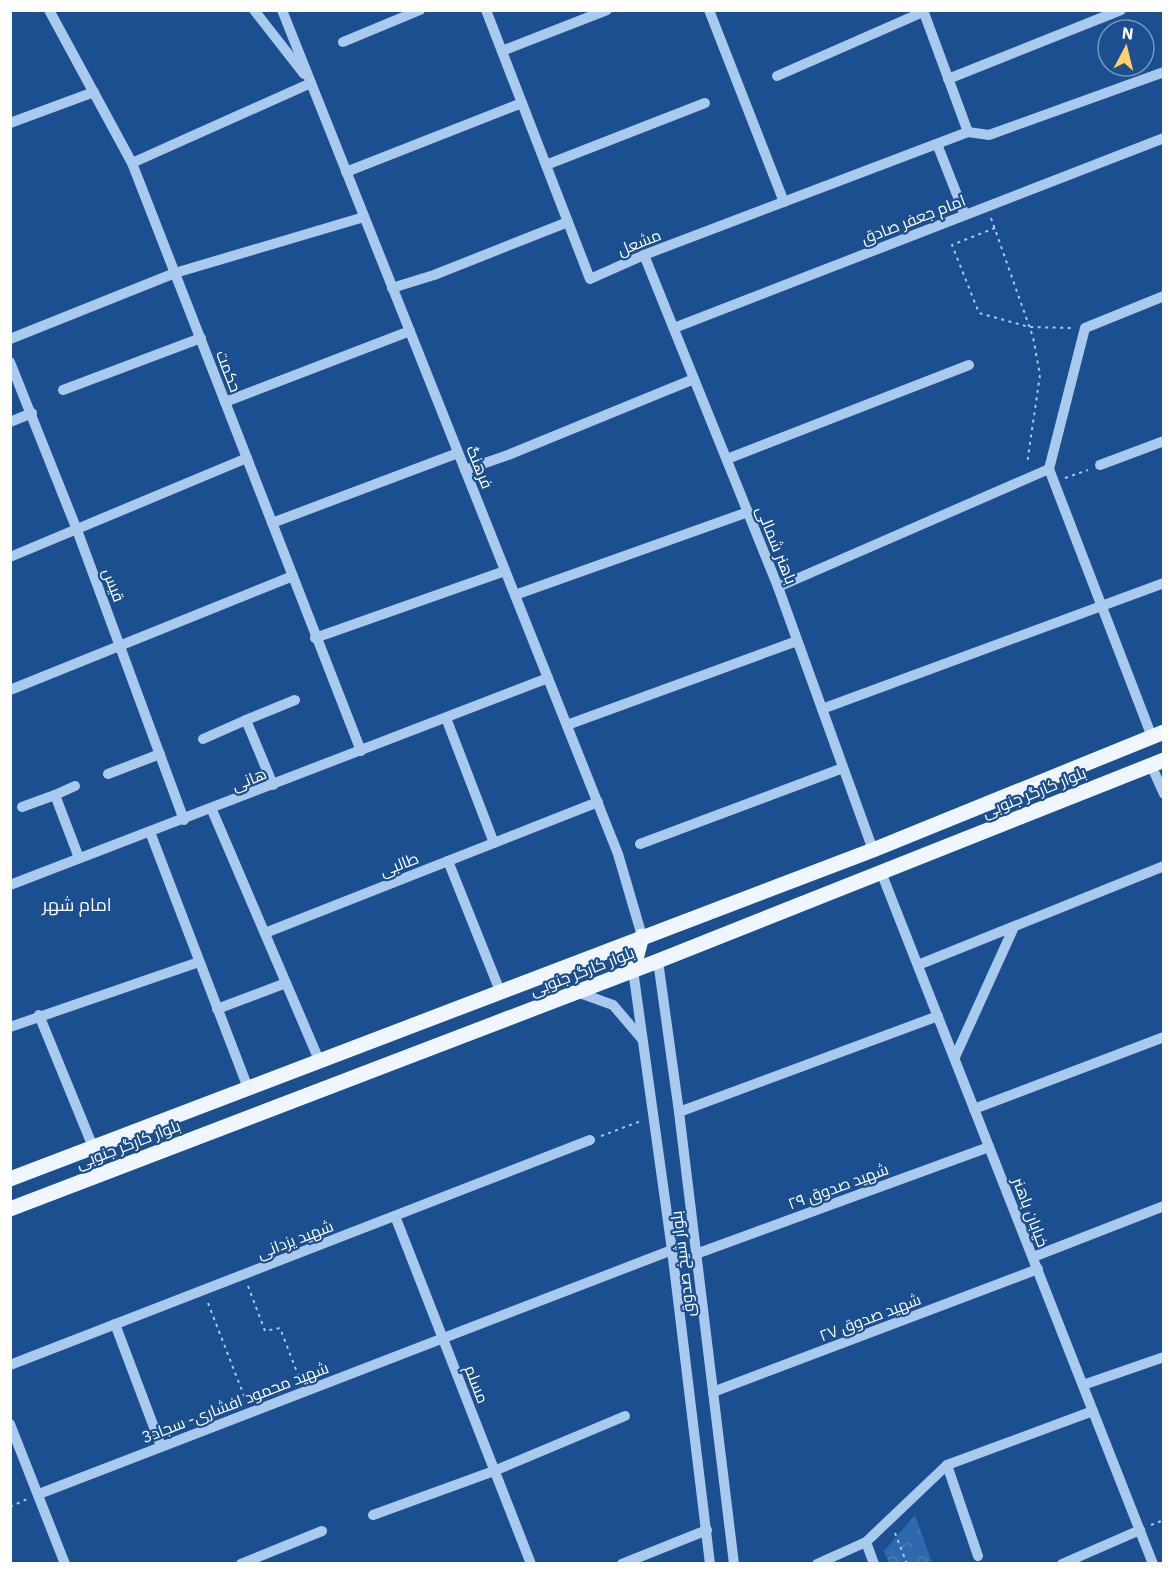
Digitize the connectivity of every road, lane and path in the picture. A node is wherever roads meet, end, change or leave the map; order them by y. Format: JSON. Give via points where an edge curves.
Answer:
{"nodes":[{"id":1,"x":50,"y":10,"type":"edge"},
{"id":2,"x":254,"y":10,"type":"edge"},
{"id":3,"x":282,"y":10,"type":"edge"},
{"id":4,"x":420,"y":10,"type":"edge"},
{"id":5,"x":486,"y":10,"type":"edge"},
{"id":6,"x":607,"y":10,"type":"edge"},
{"id":7,"x":709,"y":10,"type":"edge"},
{"id":8,"x":1121,"y":10,"type":"edge"},
{"id":9,"x":923,"y":11,"type":"edge"},
{"id":10,"x":344,"y":42,"type":"dead end"},
{"id":11,"x":502,"y":51,"type":"junction"},
{"id":12,"x":1164,"y":72,"type":"edge"},
{"id":13,"x":777,"y":76,"type":"dead end"},
{"id":14,"x":948,"y":79,"type":"junction"},
{"id":15,"x":311,"y":83,"type":"junction"},
{"id":16,"x":94,"y":92,"type":"junction"},
{"id":17,"x":522,"y":103,"type":"junction"},
{"id":18,"x":705,"y":103,"type":"dead end"},
{"id":19,"x":10,"y":123,"type":"edge"},
{"id":20,"x":968,"y":132,"type":"junction"},
{"id":21,"x":1164,"y":138,"type":"edge"},
{"id":22,"x":937,"y":144,"type":"junction"},
{"id":23,"x":132,"y":163,"type":"junction"},
{"id":24,"x":546,"y":165,"type":"junction"},
{"id":25,"x":346,"y":172,"type":"junction"},
{"id":26,"x":784,"y":202,"type":"junction"},
{"id":27,"x":987,"y":207,"type":"junction"},
{"id":28,"x":965,"y":215,"type":"junction"},
{"id":29,"x":364,"y":217,"type":"junction"},
{"id":30,"x":568,"y":222,"type":"junction"},
{"id":31,"x":995,"y":228,"type":"junction"},
{"id":32,"x":644,"y":255,"type":"junction"},
{"id":33,"x":175,"y":273,"type":"junction"},
{"id":34,"x":393,"y":288,"type":"junction"},
{"id":35,"x":1164,"y":296,"type":"edge"},
{"id":36,"x":1029,"y":327,"type":"junction"},
{"id":37,"x":674,"y":328,"type":"junction"},
{"id":38,"x":1085,"y":328,"type":"junction"},
{"id":39,"x":410,"y":331,"type":"junction"},
{"id":40,"x":201,"y":338,"type":"junction"},
{"id":41,"x":10,"y":339,"type":"edge"},
{"id":42,"x":10,"y":362,"type":"edge"},
{"id":43,"x":969,"y":365,"type":"dead end"},
{"id":44,"x":694,"y":379,"type":"junction"},
{"id":45,"x":63,"y":390,"type":"dead end"},
{"id":46,"x":225,"y":402,"type":"junction"},
{"id":47,"x":32,"y":413,"type":"junction"},
{"id":48,"x":10,"y":422,"type":"edge"},
{"id":49,"x":1164,"y":441,"type":"edge"},
{"id":50,"x":458,"y":453,"type":"junction"},
{"id":51,"x":247,"y":458,"type":"junction"},
{"id":52,"x":727,"y":459,"type":"junction"},
{"id":53,"x":1100,"y":465,"type":"joint"},
{"id":54,"x":1049,"y":469,"type":"junction"},
{"id":55,"x":465,"y":470,"type":"junction"},
{"id":56,"x":1024,"y":480,"type":"junction"},
{"id":57,"x":1054,"y":483,"type":"junction"},
{"id":58,"x":748,"y":512,"type":"junction"},
{"id":59,"x":272,"y":523,"type":"junction"},
{"id":60,"x":77,"y":530,"type":"junction"},
{"id":61,"x":10,"y":557,"type":"edge"},
{"id":62,"x":505,"y":571,"type":"junction"},
{"id":63,"x":293,"y":576,"type":"junction"},
{"id":64,"x":1164,"y":583,"type":"edge"},
{"id":65,"x":778,"y":586,"type":"junction"},
{"id":66,"x":515,"y":595,"type":"junction"},
{"id":67,"x":1101,"y":606,"type":"junction"},
{"id":68,"x":315,"y":638,"type":"junction"},
{"id":69,"x":797,"y":641,"type":"junction"},
{"id":70,"x":120,"y":645,"type":"junction"},
{"id":71,"x":548,"y":678,"type":"junction"},
{"id":72,"x":10,"y":690,"type":"edge"},
{"id":73,"x":295,"y":700,"type":"dead end"},
{"id":74,"x":822,"y":709,"type":"junction"},
{"id":75,"x":446,"y":718,"type":"junction"},
{"id":76,"x":246,"y":720,"type":"junction"},
{"id":77,"x":567,"y":725,"type":"junction"},
{"id":78,"x":1158,"y":734,"type":"edge"},
{"id":79,"x":203,"y":739,"type":"dead end"},
{"id":80,"x":361,"y":751,"type":"junction"},
{"id":81,"x":160,"y":754,"type":"junction"},
{"id":82,"x":1157,"y":763,"type":"edge"},
{"id":83,"x":843,"y":768,"type":"junction"},
{"id":84,"x":108,"y":774,"type":"dead end"},
{"id":85,"x":273,"y":785,"type":"junction"},
{"id":86,"x":75,"y":786,"type":"dead end"},
{"id":87,"x":1164,"y":794,"type":"edge"},
{"id":88,"x":55,"y":795,"type":"junction"},
{"id":89,"x":598,"y":802,"type":"junction"},
{"id":90,"x":22,"y":807,"type":"dead end"},
{"id":91,"x":212,"y":810,"type":"junction"},
{"id":92,"x":184,"y":820,"type":"junction"},
{"id":93,"x":150,"y":832,"type":"junction"},
{"id":94,"x":909,"y":835,"type":"junction"},
{"id":95,"x":494,"y":843,"type":"junction"},
{"id":96,"x":640,"y":844,"type":"dead end"},
{"id":97,"x":873,"y":850,"type":"junction"},
{"id":98,"x":79,"y":858,"type":"junction"},
{"id":99,"x":914,"y":859,"type":"junction"},
{"id":100,"x":448,"y":861,"type":"junction"},
{"id":101,"x":1164,"y":866,"type":"edge"},
{"id":102,"x":881,"y":872,"type":"junction"},
{"id":103,"x":11,"y":884,"type":"edge"},
{"id":104,"x":1014,"y":927,"type":"junction"},
{"id":105,"x":265,"y":933,"type":"junction"},
{"id":106,"x":642,"y":936,"type":"junction"},
{"id":107,"x":658,"y":961,"type":"junction"},
{"id":108,"x":199,"y":962,"type":"junction"},
{"id":109,"x":918,"y":965,"type":"junction"},
{"id":110,"x":633,"y":970,"type":"junction"},
{"id":111,"x":286,"y":983,"type":"junction"},
{"id":112,"x":500,"y":991,"type":"junction"},
{"id":113,"x":577,"y":992,"type":"junction"},
{"id":114,"x":217,"y":1009,"type":"junction"},
{"id":115,"x":39,"y":1015,"type":"junction"},
{"id":116,"x":938,"y":1016,"type":"junction"},
{"id":117,"x":10,"y":1027,"type":"edge"},
{"id":118,"x":1164,"y":1037,"type":"edge"},
{"id":119,"x":644,"y":1041,"type":"junction"},
{"id":120,"x":955,"y":1057,"type":"junction"},
{"id":121,"x":319,"y":1060,"type":"junction"},
{"id":122,"x":248,"y":1088,"type":"junction"},
{"id":123,"x":974,"y":1109,"type":"junction"},
{"id":124,"x":679,"y":1112,"type":"junction"},
{"id":125,"x":655,"y":1116,"type":"junction"},
{"id":126,"x":590,"y":1140,"type":"joint"},
{"id":127,"x":989,"y":1147,"type":"junction"},
{"id":128,"x":93,"y":1148,"type":"junction"},
{"id":129,"x":10,"y":1179,"type":"edge"},
{"id":130,"x":1164,"y":1206,"type":"edge"},
{"id":131,"x":10,"y":1209,"type":"edge"},
{"id":132,"x":395,"y":1216,"type":"junction"},
{"id":133,"x":672,"y":1250,"type":"junction"},
{"id":134,"x":696,"y":1254,"type":"junction"},
{"id":135,"x":1033,"y":1257,"type":"junction"},
{"id":136,"x":1038,"y":1269,"type":"junction"},
{"id":137,"x":243,"y":1275,"type":"junction"},
{"id":138,"x":203,"y":1290,"type":"junction"},
{"id":139,"x":115,"y":1324,"type":"junction"},
{"id":140,"x":442,"y":1338,"type":"junction"},
{"id":141,"x":1164,"y":1357,"type":"edge"},
{"id":142,"x":10,"y":1365,"type":"edge"},
{"id":143,"x":1083,"y":1385,"type":"junction"},
{"id":144,"x":304,"y":1391,"type":"junction"},
{"id":145,"x":713,"y":1392,"type":"junction"},
{"id":146,"x":1093,"y":1411,"type":"junction"},
{"id":147,"x":250,"y":1412,"type":"junction"},
{"id":148,"x":625,"y":1416,"type":"dead end"},
{"id":149,"x":10,"y":1424,"type":"edge"},
{"id":150,"x":161,"y":1446,"type":"junction"},
{"id":151,"x":947,"y":1465,"type":"junction"},
{"id":152,"x":494,"y":1471,"type":"junction"},
{"id":153,"x":39,"y":1494,"type":"junction"},
{"id":154,"x":10,"y":1507,"type":"edge"},
{"id":155,"x":373,"y":1515,"type":"dead end"},
{"id":156,"x":890,"y":1518,"type":"junction"},
{"id":157,"x":707,"y":1530,"type":"junction"},
{"id":158,"x":1140,"y":1530,"type":"junction"},
{"id":159,"x":322,"y":1531,"type":"dead end"},
{"id":160,"x":866,"y":1542,"type":"junction"},
{"id":161,"x":978,"y":1556,"type":"dead end"},
{"id":162,"x":65,"y":1563,"type":"edge"},
{"id":163,"x":241,"y":1563,"type":"edge"},
{"id":164,"x":531,"y":1563,"type":"edge"},
{"id":165,"x":621,"y":1563,"type":"edge"},
{"id":166,"x":710,"y":1563,"type":"edge"},
{"id":167,"x":734,"y":1563,"type":"edge"},
{"id":168,"x":817,"y":1563,"type":"edge"},
{"id":169,"x":874,"y":1563,"type":"edge"},
{"id":170,"x":907,"y":1563,"type":"edge"},
{"id":171,"x":1062,"y":1563,"type":"edge"},
{"id":172,"x":1153,"y":1563,"type":"edge"}],
"edges":[{"from":1,"to":16,"type":"street","name":"حکمت"},
{"from":2,"to":15,"type":"street"},
{"from":3,"to":15,"type":"street","name":"فرهنگ"},
{"from":4,"to":10,"type":"street"},
{"from":5,"to":11,"type":"street","name":"مشعل"},
{"from":6,"to":11,"type":"street"},
{"from":7,"to":26,"type":"street"},
{"from":8,"to":14,"type":"street"},
{"from":9,"to":13,"type":"street"},
{"from":9,"to":14,"type":"street"},
{"from":11,"to":17,"type":"street","name":"مشعل"},
{"from":12,"to":20,"type":"street","via":[[989,135]]},
{"from":14,"to":20,"type":"street"},
{"from":15,"to":23,"type":"street"},
{"from":15,"to":25,"type":"street","name":"فرهنگ"},
{"from":16,"to":19,"type":"street"},
{"from":16,"to":23,"type":"street","name":"حکمت"},
{"from":17,"to":24,"type":"street","name":"مشعل"},
{"from":17,"to":25,"type":"street"},
{"from":18,"to":24,"type":"street"},
{"from":20,"to":22,"type":"street","name":"مشعل"},
{"from":21,"to":27,"type":"street","name":"امام جعفر صادق"},
{"from":22,"to":26,"type":"street","name":"مشعل"},
{"from":22,"to":28,"type":"street"},
{"from":23,"to":33,"type":"street","name":"حکمت"},
{"from":24,"to":30,"type":"street","name":"مشعل"},
{"from":25,"to":29,"type":"street","name":"فرهنگ"},
{"from":26,"to":32,"type":"street","name":"مشعل"},
{"from":27,"to":28,"type":"street","name":"امام جعفر صادق"},
{"from":27,"to":31,"type":"path"},
{"from":28,"to":37,"type":"street","name":"امام جعفر صادق"},
{"from":29,"to":33,"type":"street"},
{"from":29,"to":34,"type":"street","name":"فرهنگ"},
{"from":30,"to":32,"type":"street","name":"مشعل","via":[[590,279]]},
{"from":30,"to":34,"type":"street"},
{"from":31,"to":36,"type":"path"},
{"from":31,"to":36,"type":"path","via":[[952,245],[979,313]]},
{"from":32,"to":37,"type":"street","name":"باهنر شمالی"},
{"from":33,"to":40,"type":"street","name":"حکمت"},
{"from":33,"to":41,"type":"street"},
{"from":34,"to":39,"type":"street","name":"فرهنگ"},
{"from":35,"to":38,"type":"street"},
{"from":36,"to":38,"type":"path"},
{"from":36,"to":56,"type":"path","via":[[1040,375]]},
{"from":37,"to":44,"type":"street","name":"باهنر شمالی"},
{"from":38,"to":54,"type":"street"},
{"from":39,"to":46,"type":"street"},
{"from":39,"to":50,"type":"street","name":"فرهنگ"},
{"from":40,"to":45,"type":"street"},
{"from":40,"to":46,"type":"street","name":"حکمت"},
{"from":42,"to":47,"type":"street","name":"قیس"},
{"from":43,"to":52,"type":"street"},
{"from":44,"to":52,"type":"street","name":"باهنر شمالی"},
{"from":44,"to":55,"type":"street"},
{"from":46,"to":51,"type":"street","name":"حکمت"},
{"from":47,"to":48,"type":"street"},
{"from":47,"to":60,"type":"street","name":"قیس"},
{"from":49,"to":53,"type":"street"},
{"from":50,"to":55,"type":"street","name":"فرهنگ"},
{"from":50,"to":59,"type":"street"},
{"from":51,"to":59,"type":"street","name":"حکمت"},
{"from":51,"to":60,"type":"street"},
{"from":52,"to":58,"type":"street","name":"باهنر شمالی"},
{"from":53,"to":57,"type":"path"},
{"from":54,"to":56,"type":"street"},
{"from":54,"to":57,"type":"street"},
{"from":55,"to":62,"type":"street","name":"فرهنگ"},
{"from":56,"to":65,"type":"street"},
{"from":57,"to":67,"type":"street"},
{"from":58,"to":65,"type":"street","name":"باهنر شمالی"},
{"from":58,"to":66,"type":"street"},
{"from":59,"to":63,"type":"street","name":"حکمت"},
{"from":60,"to":61,"type":"street"},
{"from":60,"to":70,"type":"street","name":"قیس"},
{"from":62,"to":66,"type":"street","name":"فرهنگ"},
{"from":62,"to":68,"type":"street"},
{"from":63,"to":68,"type":"street","name":"حکمت"},
{"from":63,"to":70,"type":"street"},
{"from":64,"to":67,"type":"street"},
{"from":65,"to":69,"type":"street","name":"باهنر شمالی"},
{"from":66,"to":71,"type":"street","name":"فرهنگ"},
{"from":67,"to":74,"type":"street"},
{"from":67,"to":78,"type":"street"},
{"from":68,"to":80,"type":"street","name":"حکمت"},
{"from":69,"to":74,"type":"street","name":"باهنر شمالی"},
{"from":69,"to":77,"type":"street"},
{"from":70,"to":72,"type":"street"},
{"from":70,"to":81,"type":"street","name":"قیس"},
{"from":71,"to":75,"type":"street","name":"هانی"},
{"from":71,"to":77,"type":"street","name":"فرهنگ"},
{"from":73,"to":76,"type":"street"},
{"from":74,"to":83,"type":"street","name":"باهنر شمالی"},
{"from":75,"to":80,"type":"street","name":"هانی"},
{"from":75,"to":95,"type":"street"},
{"from":76,"to":79,"type":"street"},
{"from":76,"to":85,"type":"street"},
{"from":77,"to":89,"type":"street","name":"فرهنگ"},
{"from":78,"to":94,"type":"main road","name":"بلوار کارگر جنوبی"},
{"from":80,"to":85,"type":"street","name":"هانی"},
{"from":81,"to":84,"type":"street"},
{"from":81,"to":92,"type":"street","name":"قیس"},
{"from":82,"to":87,"type":"street"},
{"from":82,"to":99,"type":"main road","name":"بلوار کارگر جنوبی"},
{"from":83,"to":96,"type":"street"},
{"from":83,"to":97,"type":"street","name":"باهنر شمالی"},
{"from":85,"to":91,"type":"street","name":"هانی"},
{"from":86,"to":88,"type":"street"},
{"from":88,"to":90,"type":"street"},
{"from":88,"to":98,"type":"street"},
{"from":89,"to":95,"type":"street","name":"طالبی"},
{"from":89,"to":106,"type":"street","name":"فرهنگ"},
{"from":91,"to":92,"type":"street","name":"هانی"},
{"from":91,"to":105,"type":"street"},
{"from":92,"to":93,"type":"street","name":"هانی"},
{"from":93,"to":98,"type":"street","name":"هانی"},
{"from":93,"to":108,"type":"street"},
{"from":94,"to":97,"type":"main road","name":"بلوار کارگر جنوبی"},
{"from":94,"to":99,"type":"main road","via":[[906,855]]},
{"from":95,"to":100,"type":"street","name":"طالبی"},
{"from":97,"to":102,"type":"main road"},
{"from":97,"to":106,"type":"main road","name":"بلوار کارگر جنوبی"},
{"from":98,"to":103,"type":"street","name":"هانی"},
{"from":99,"to":102,"type":"main road","name":"بلوار کارگر جنوبی"},
{"from":100,"to":105,"type":"street","name":"طالبی"},
{"from":100,"to":112,"type":"street"},
{"from":101,"to":104,"type":"street"},
{"from":102,"to":107,"type":"main road","name":"بلوار کارگر جنوبی"},
{"from":102,"to":109,"type":"street","name":"خیابان باهنر"},
{"from":104,"to":109,"type":"street"},
{"from":104,"to":120,"type":"street"},
{"from":105,"to":111,"type":"street"},
{"from":106,"to":107,"type":"main road"},
{"from":106,"to":110,"type":"main road"},
{"from":106,"to":112,"type":"main road","name":"بلوار کارگر جنوبی"},
{"from":107,"to":110,"type":"main road","name":"بلوار کارگر جنوبی"},
{"from":107,"to":124,"type":"street","name":"بلوار شیخ صدوق"},
{"from":108,"to":114,"type":"street"},
{"from":108,"to":115,"type":"street"},
{"from":109,"to":116,"type":"street","name":"خیابان باهنر"},
{"from":110,"to":113,"type":"main road","name":"بلوار کارگر جنوبی"},
{"from":110,"to":119,"type":"street","name":"بلوار شیخ صدوق"},
{"from":111,"to":114,"type":"street"},
{"from":111,"to":121,"type":"street"},
{"from":112,"to":121,"type":"main road","name":"بلوار کارگر جنوبی"},
{"from":113,"to":119,"type":"street","via":[[613,1005]]},
{"from":113,"to":131,"type":"main road","name":"بلوار کارگر جنوبی"},
{"from":114,"to":122,"type":"street"},
{"from":115,"to":117,"type":"street"},
{"from":115,"to":128,"type":"street"},
{"from":116,"to":120,"type":"street","name":"خیابان باهنر"},
{"from":116,"to":124,"type":"street"},
{"from":118,"to":123,"type":"street"},
{"from":119,"to":125,"type":"street","name":"بلوار شیخ صدوق"},
{"from":120,"to":123,"type":"street","name":"خیابان باهنر"},
{"from":121,"to":122,"type":"main road","name":"بلوار کارگر جنوبی"},
{"from":122,"to":128,"type":"main road","name":"بلوار کارگر جنوبی"},
{"from":123,"to":127,"type":"street","name":"خیابان باهنر"},
{"from":124,"to":134,"type":"street","name":"بلوار شیخ صدوق"},
{"from":125,"to":126,"type":"path"},
{"from":125,"to":133,"type":"street","name":"بلوار شیخ صدوق"},
{"from":126,"to":132,"type":"street","name":"شهید یزدانی"},
{"from":127,"to":134,"type":"street","name":"شهید صدوق ۲۹"},
{"from":127,"to":135,"type":"street","name":"خیابان باهنر"},
{"from":128,"to":129,"type":"main road","name":"بلوار کارگر جنوبی"},
{"from":130,"to":135,"type":"street"},
{"from":132,"to":137,"type":"street","name":"شهید یزدانی"},
{"from":132,"to":140,"type":"street","name":"مسلم"},
{"from":133,"to":140,"type":"street","name":"شهید محمود افشاری- سجاد3"},
{"from":133,"to":157,"type":"street","name":"بلوار شیخ صدوق"},
{"from":134,"to":145,"type":"street","name":"بلوار شیخ صدوق"},
{"from":135,"to":136,"type":"street","name":"خیابان باهنر"},
{"from":136,"to":143,"type":"street","name":"خیابان باهنر"},
{"from":136,"to":145,"type":"street","name":"شهید صدوق ۲۷"},
{"from":137,"to":138,"type":"street","name":"شهید یزدانی"},
{"from":137,"to":144,"type":"path","via":[[265,1331],[280,1328]]},
{"from":138,"to":139,"type":"street","name":"شهید یزدانی"},
{"from":138,"to":147,"type":"path"},
{"from":139,"to":142,"type":"street","name":"شهید یزدانی"},
{"from":139,"to":150,"type":"street"},
{"from":140,"to":144,"type":"street","name":"شهید محمود افشاری- سجاد3"},
{"from":140,"to":152,"type":"street","name":"مسلم"},
{"from":141,"to":143,"type":"street"},
{"from":143,"to":146,"type":"street","name":"خیابان باهنر"},
{"from":144,"to":147,"type":"street","name":"شهید محمود افشاری- سجاد3"},
{"from":145,"to":167,"type":"street","name":"بلوار شیخ صدوق"},
{"from":146,"to":151,"type":"street"},
{"from":146,"to":158,"type":"street","name":"خیابان باهنر"},
{"from":147,"to":150,"type":"street","name":"شهید محمود افشاری- سجاد3"},
{"from":148,"to":152,"type":"street"},
{"from":149,"to":153,"type":"street"},
{"from":150,"to":153,"type":"street","name":"شهید محمود افشاری- سجاد3"},
{"from":151,"to":156,"type":"street"},
{"from":151,"to":161,"type":"street"},
{"from":152,"to":155,"type":"street"},
{"from":152,"to":164,"type":"street","name":"مسلم"},
{"from":153,"to":154,"type":"path"},
{"from":153,"to":162,"type":"street"},
{"from":156,"to":160,"type":"street"},
{"from":156,"to":170,"type":"path"},
{"from":157,"to":165,"type":"street"},
{"from":157,"to":166,"type":"street","name":"بلوار شیخ صدوق"},
{"from":158,"to":171,"type":"street"},
{"from":158,"to":172,"type":"street","name":"خیابان باهنر"},
{"from":159,"to":163,"type":"street"},
{"from":160,"to":168,"type":"street"},
{"from":160,"to":169,"type":"street"}]}
